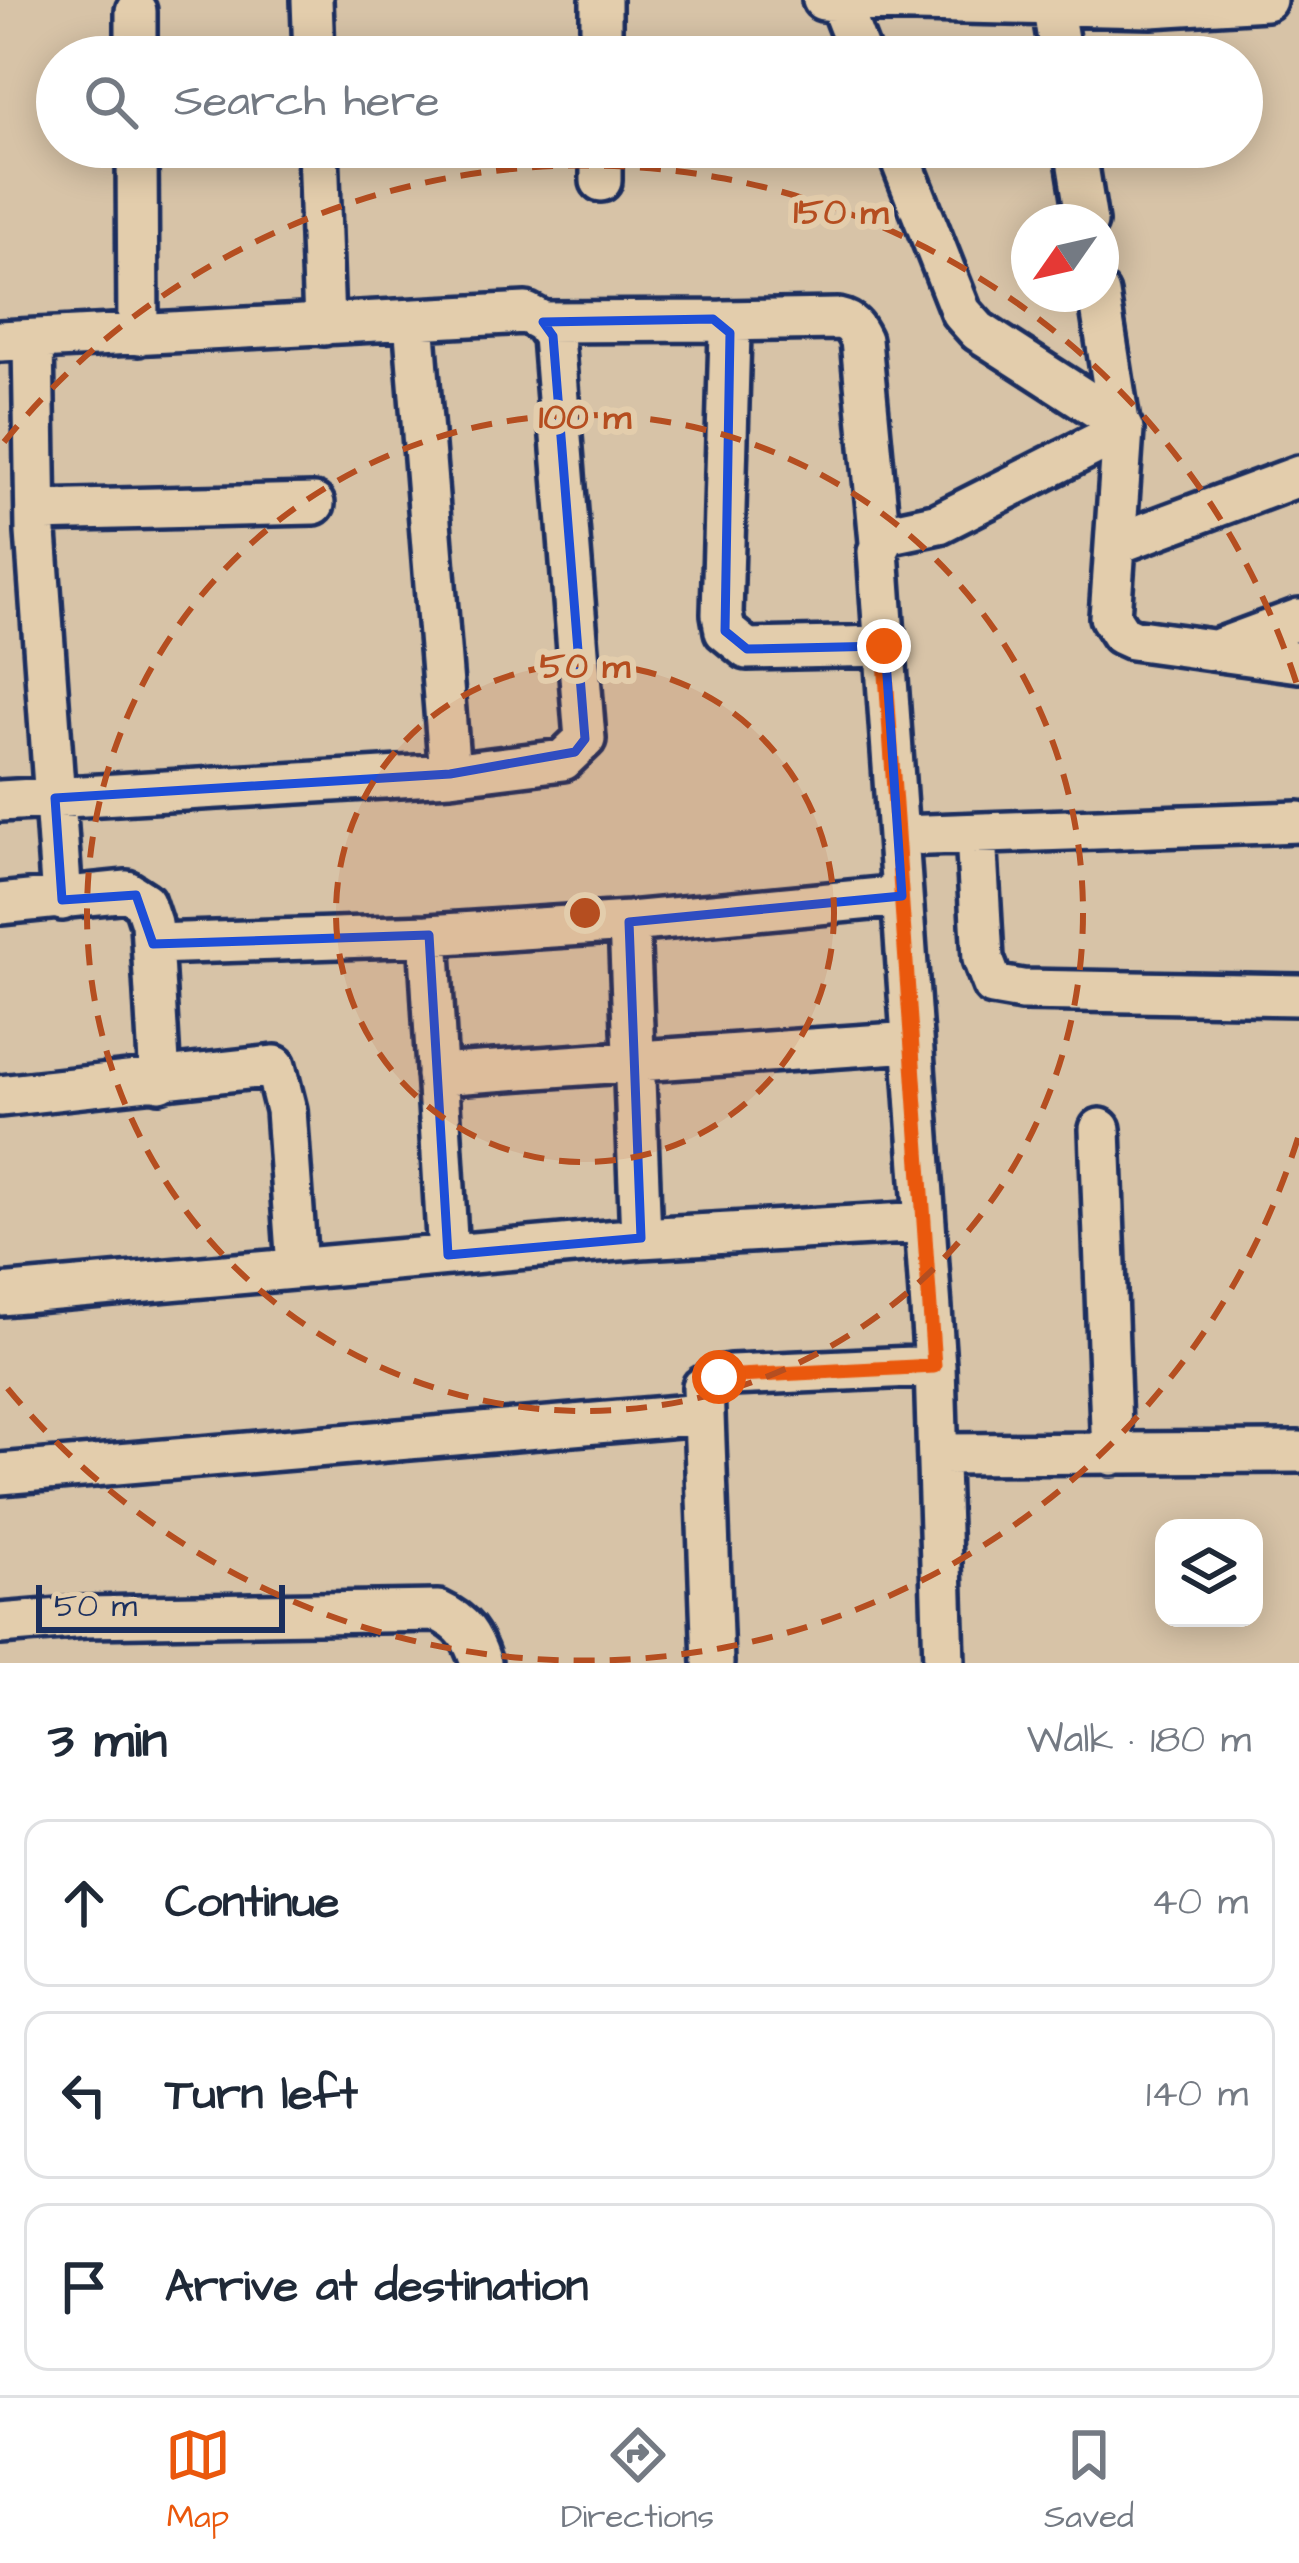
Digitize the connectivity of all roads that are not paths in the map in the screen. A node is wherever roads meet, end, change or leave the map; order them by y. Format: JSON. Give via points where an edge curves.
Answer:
{"nodes":[{"id":1,"x":312,"y":0,"type":"edge"},
{"id":2,"x":601,"y":0,"type":"edge"},
{"id":3,"x":1266,"y":0,"type":"edge"},
{"id":4,"x":832,"y":2,"type":"edge"},
{"id":5,"x":882,"y":2,"type":"edge"},
{"id":6,"x":1052,"y":4,"type":"junction"},
{"id":7,"x":136,"y":11,"type":"dead end"},
{"id":8,"x":136,"y":36,"type":"edge"},
{"id":9,"x":313,"y":36,"type":"edge"},
{"id":10,"x":601,"y":36,"type":"edge"},
{"id":11,"x":850,"y":36,"type":"edge"},
{"id":12,"x":1057,"y":36,"type":"edge"},
{"id":13,"x":137,"y":168,"type":"edge"},
{"id":14,"x":318,"y":168,"type":"edge"},
{"id":15,"x":904,"y":168,"type":"edge"},
{"id":16,"x":1079,"y":168,"type":"edge"},
{"id":17,"x":1085,"y":204,"type":"edge"},
{"id":18,"x":1102,"y":312,"type":"edge"},
{"id":19,"x":414,"y":320,"type":"junction"},
{"id":20,"x":722,"y":321,"type":"junction"},
{"id":21,"x":543,"y":322,"type":"junction"},
{"id":22,"x":324,"y":325,"type":"junction"},
{"id":23,"x":138,"y":334,"type":"junction"},
{"id":24,"x":17,"y":340,"type":"edge"},
{"id":25,"x":1121,"y":426,"type":"junction"},
{"id":26,"x":1299,"y":476,"type":"edge"},
{"id":27,"x":314,"y":504,"type":"dead end"},
{"id":28,"x":36,"y":511,"type":"junction"},
{"id":29,"x":880,"y":542,"type":"junction"},
{"id":30,"x":1116,"y":544,"type":"junction"},
{"id":31,"x":1299,"y":619,"type":"edge"},
{"id":32,"x":884,"y":646,"type":"junction"},
{"id":33,"x":1210,"y":652,"type":"junction"},
{"id":34,"x":1299,"y":662,"type":"edge"},
{"id":35,"x":450,"y":774,"type":"junction"},
{"id":36,"x":55,"y":798,"type":"junction"},
{"id":37,"x":0,"y":801,"type":"edge"},
{"id":38,"x":1299,"y":822,"type":"edge"},
{"id":39,"x":976,"y":834,"type":"junction"},
{"id":40,"x":898,"y":836,"type":"junction"},
{"id":41,"x":902,"y":896,"type":"junction"},
{"id":42,"x":62,"y":900,"type":"junction"},
{"id":43,"x":0,"y":904,"type":"edge"},
{"id":44,"x":629,"y":922,"type":"junction"},
{"id":45,"x":428,"y":935,"type":"junction"},
{"id":46,"x":153,"y":944,"type":"junction"},
{"id":47,"x":1299,"y":995,"type":"edge"},
{"id":48,"x":912,"y":1042,"type":"junction"},
{"id":49,"x":634,"y":1061,"type":"junction"},
{"id":50,"x":437,"y":1075,"type":"junction"},
{"id":51,"x":160,"y":1081,"type":"junction"},
{"id":52,"x":0,"y":1096,"type":"edge"},
{"id":53,"x":1100,"y":1129,"type":"dead end"},
{"id":54,"x":925,"y":1222,"type":"junction"},
{"id":55,"x":641,"y":1238,"type":"junction"},
{"id":56,"x":448,"y":1255,"type":"junction"},
{"id":57,"x":297,"y":1268,"type":"junction"},
{"id":58,"x":0,"y":1295,"type":"edge"},
{"id":59,"x":934,"y":1366,"type":"junction"},
{"id":60,"x":702,"y":1414,"type":"junction"},
{"id":61,"x":1299,"y":1451,"type":"edge"},
{"id":62,"x":939,"y":1454,"type":"junction"},
{"id":63,"x":1112,"y":1455,"type":"junction"},
{"id":64,"x":0,"y":1474,"type":"edge"},
{"id":65,"x":0,"y":1624,"type":"edge"},
{"id":66,"x":481,"y":1663,"type":"edge"},
{"id":67,"x":713,"y":1663,"type":"edge"},
{"id":68,"x":944,"y":1663,"type":"edge"}],
"edges":[{"from":1,"to":9,"type":"street"},
{"from":2,"to":10,"type":"street"},
{"from":3,"to":6,"type":"street"},
{"from":4,"to":5,"type":"street"},
{"from":4,"to":11,"type":"street"},
{"from":5,"to":6,"type":"street"},
{"from":6,"to":12,"type":"street"},
{"from":7,"to":8,"type":"street"},
{"from":13,"to":23,"type":"street"},
{"from":14,"to":22,"type":"street"},
{"from":15,"to":25,"type":"street","via":[[961,312]]},
{"from":16,"to":17,"type":"street"},
{"from":18,"to":25,"type":"street"},
{"from":19,"to":21,"type":"street","via":[[526,313]]},
{"from":19,"to":22,"type":"street"},
{"from":19,"to":35,"type":"street"},
{"from":20,"to":21,"type":"street"},
{"from":20,"to":29,"type":"street","via":[[838,319],[855,328]]},
{"from":20,"to":32,"type":"street","via":[[730,333],[724,631],[747,650]]},
{"from":21,"to":35,"type":"street","via":[[553,336],[585,739],[563,760]]},
{"from":22,"to":23,"type":"street"},
{"from":23,"to":24,"type":"street"},
{"from":24,"to":28,"type":"street"},
{"from":25,"to":29,"type":"street","via":[[939,523]]},
{"from":25,"to":30,"type":"street"},
{"from":26,"to":30,"type":"street"},
{"from":27,"to":28,"type":"street"},
{"from":28,"to":36,"type":"street"},
{"from":29,"to":32,"type":"street"},
{"from":30,"to":33,"type":"street","via":[[1114,627],[1132,639]]},
{"from":31,"to":33,"type":"street"},
{"from":32,"to":40,"type":"street"},
{"from":33,"to":34,"type":"street"},
{"from":35,"to":36,"type":"street"},
{"from":36,"to":37,"type":"street"},
{"from":36,"to":42,"type":"street"},
{"from":38,"to":39,"type":"street"},
{"from":39,"to":40,"type":"street"},
{"from":39,"to":47,"type":"street","via":[[983,959],[993,985]]},
{"from":40,"to":41,"type":"street"},
{"from":41,"to":44,"type":"street"},
{"from":41,"to":48,"type":"street"},
{"from":42,"to":43,"type":"street"},
{"from":42,"to":46,"type":"street","via":[[136,895],[152,922]]},
{"from":44,"to":45,"type":"street"},
{"from":44,"to":49,"type":"street"},
{"from":45,"to":46,"type":"street"},
{"from":45,"to":50,"type":"street"},
{"from":46,"to":51,"type":"street"},
{"from":48,"to":49,"type":"street"},
{"from":48,"to":54,"type":"street"},
{"from":49,"to":50,"type":"street"},
{"from":49,"to":55,"type":"street"},
{"from":50,"to":56,"type":"street"},
{"from":51,"to":52,"type":"street"},
{"from":51,"to":57,"type":"street","via":[[275,1066],[286,1110]]},
{"from":53,"to":63,"type":"street"},
{"from":54,"to":55,"type":"street"},
{"from":54,"to":59,"type":"street"},
{"from":55,"to":56,"type":"street"},
{"from":56,"to":57,"type":"street"},
{"from":57,"to":58,"type":"street"},
{"from":59,"to":60,"type":"street","via":[[719,1377],[704,1388]]},
{"from":59,"to":62,"type":"street"},
{"from":60,"to":64,"type":"street"},
{"from":60,"to":67,"type":"street"},
{"from":61,"to":63,"type":"street"},
{"from":62,"to":63,"type":"street"},
{"from":62,"to":68,"type":"street"},
{"from":65,"to":66,"type":"street","via":[[438,1611],[472,1635]]}]}
